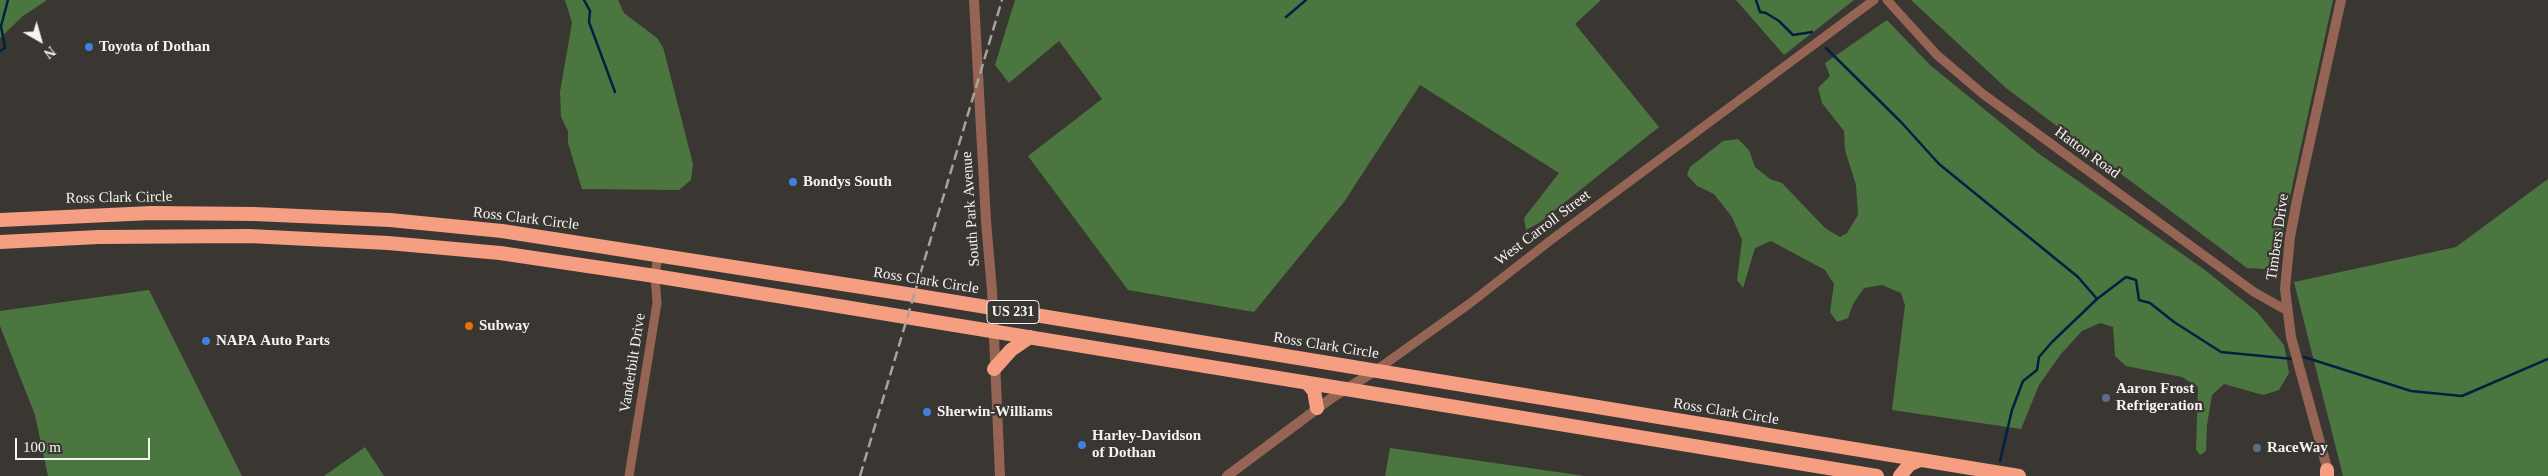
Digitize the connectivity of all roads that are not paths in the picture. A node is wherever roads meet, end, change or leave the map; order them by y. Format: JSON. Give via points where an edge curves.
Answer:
{"nodes":[{"id":1,"x":974,"y":0,"type":"edge"},
{"id":2,"x":1874,"y":0,"type":"edge"},
{"id":3,"x":1887,"y":0,"type":"edge"},
{"id":4,"x":2341,"y":0,"type":"edge"},
{"id":5,"x":152,"y":213,"type":"junction"},
{"id":6,"x":0,"y":220,"type":"edge"},
{"id":7,"x":390,"y":220,"type":"junction"},
{"id":8,"x":502,"y":231,"type":"junction"},
{"id":9,"x":154,"y":236,"type":"junction"},
{"id":10,"x":0,"y":242,"type":"edge"},
{"id":11,"x":388,"y":243,"type":"junction"},
{"id":12,"x":500,"y":253,"type":"junction"},
{"id":13,"x":658,"y":254,"type":"junction"},
{"id":14,"x":655,"y":276,"type":"junction"},
{"id":15,"x":992,"y":308,"type":"junction"},
{"id":16,"x":2286,"y":310,"type":"junction"},
{"id":17,"x":1101,"y":326,"type":"junction"},
{"id":18,"x":993,"y":331,"type":"junction"},
{"id":19,"x":1030,"y":337,"type":"junction"},
{"id":20,"x":1098,"y":349,"type":"junction"},
{"id":21,"x":1239,"y":349,"type":"junction"},
{"id":22,"x":994,"y":369,"type":"junction"},
{"id":23,"x":1236,"y":371,"type":"junction"},
{"id":24,"x":1375,"y":371,"type":"junction"},
{"id":25,"x":1307,"y":383,"type":"junction"},
{"id":26,"x":1345,"y":389,"type":"junction"},
{"id":27,"x":1317,"y":408,"type":"junction"},
{"id":28,"x":1744,"y":431,"type":"junction"},
{"id":29,"x":1742,"y":454,"type":"junction"},
{"id":30,"x":1920,"y":460,"type":"junction"},
{"id":31,"x":2328,"y":474,"type":"edge"},
{"id":32,"x":629,"y":476,"type":"edge"},
{"id":33,"x":1000,"y":476,"type":"edge"},
{"id":34,"x":1227,"y":476,"type":"edge"},
{"id":35,"x":1877,"y":476,"type":"edge"},
{"id":36,"x":1900,"y":476,"type":"edge"},
{"id":37,"x":2019,"y":476,"type":"edge"}],
"edges":[{"from":1,"to":15,"type":"street","name":"South Park Avenue"},
{"from":2,"to":24,"type":"street","name":"West Carroll Street"},
{"from":3,"to":16,"type":"street","name":"Hatton Road","via":[[1937,55],[1983,94],[2254,292]]},
{"from":4,"to":16,"type":"street","name":"Timbers Drive","via":[[2292,228]]},
{"from":5,"to":6,"type":"highway","name":"Ross Clark Circle","number":"US 231"},
{"from":5,"to":7,"type":"highway","name":"Ross Clark Circle","number":"US 231"},
{"from":5,"to":9,"type":"highway"},
{"from":7,"to":8,"type":"highway","name":"Ross Clark Circle","number":"US 231"},
{"from":7,"to":11,"type":"highway"},
{"from":8,"to":12,"type":"highway"},
{"from":8,"to":13,"type":"highway","name":"Ross Clark Circle","number":"US 231"},
{"from":9,"to":10,"type":"highway","number":"US 231"},
{"from":9,"to":11,"type":"highway","number":"US 231","via":[[258,236]]},
{"from":11,"to":12,"type":"highway","number":"US 231"},
{"from":12,"to":14,"type":"highway","number":"US 231"},
{"from":13,"to":14,"type":"street","name":"Vanderbilt Drive"},
{"from":13,"to":15,"type":"highway","name":"Ross Clark Circle","number":"US 231"},
{"from":14,"to":18,"type":"highway","number":"US 231"},
{"from":14,"to":32,"type":"street","name":"Vanderbilt Drive","via":[[657,303]]},
{"from":15,"to":17,"type":"highway","name":"Ross Clark Circle","number":"US 231"},
{"from":15,"to":18,"type":"street","name":"South Park Avenue"},
{"from":16,"to":31,"type":"street","name":"Timbers Drive"},
{"from":17,"to":20,"type":"highway"},
{"from":17,"to":21,"type":"highway","name":"Ross Clark Circle","number":"US 231"},
{"from":18,"to":19,"type":"highway","number":"US 231"},
{"from":18,"to":22,"type":"street","name":"South Park Avenue"},
{"from":19,"to":20,"type":"highway","number":"US 231"},
{"from":19,"to":22,"type":"highway","via":[[1011,350]]},
{"from":20,"to":23,"type":"highway","number":"US 231"},
{"from":21,"to":23,"type":"highway"},
{"from":21,"to":24,"type":"highway","name":"Ross Clark Circle","number":"US 231"},
{"from":22,"to":33,"type":"street","name":"South Park Avenue"},
{"from":23,"to":25,"type":"highway","number":"US 231"},
{"from":24,"to":26,"type":"street","name":"West Carroll Street"},
{"from":24,"to":28,"type":"highway","name":"Ross Clark Circle","number":"US 231"},
{"from":25,"to":26,"type":"highway","number":"US 231"},
{"from":25,"to":27,"type":"highway","via":[[1314,391]]},
{"from":26,"to":27,"type":"street","name":"West Carroll Street"},
{"from":26,"to":29,"type":"highway","number":"US 231"},
{"from":27,"to":34,"type":"street","name":"West Carroll Street"},
{"from":28,"to":29,"type":"highway"},
{"from":28,"to":30,"type":"highway","name":"Ross Clark Circle","number":"US 231"},
{"from":29,"to":35,"type":"highway","number":"US 231"},
{"from":30,"to":36,"type":"highway","via":[[1909,465]]},
{"from":30,"to":37,"type":"highway","name":"Ross Clark Circle","number":"US 231"}]}
